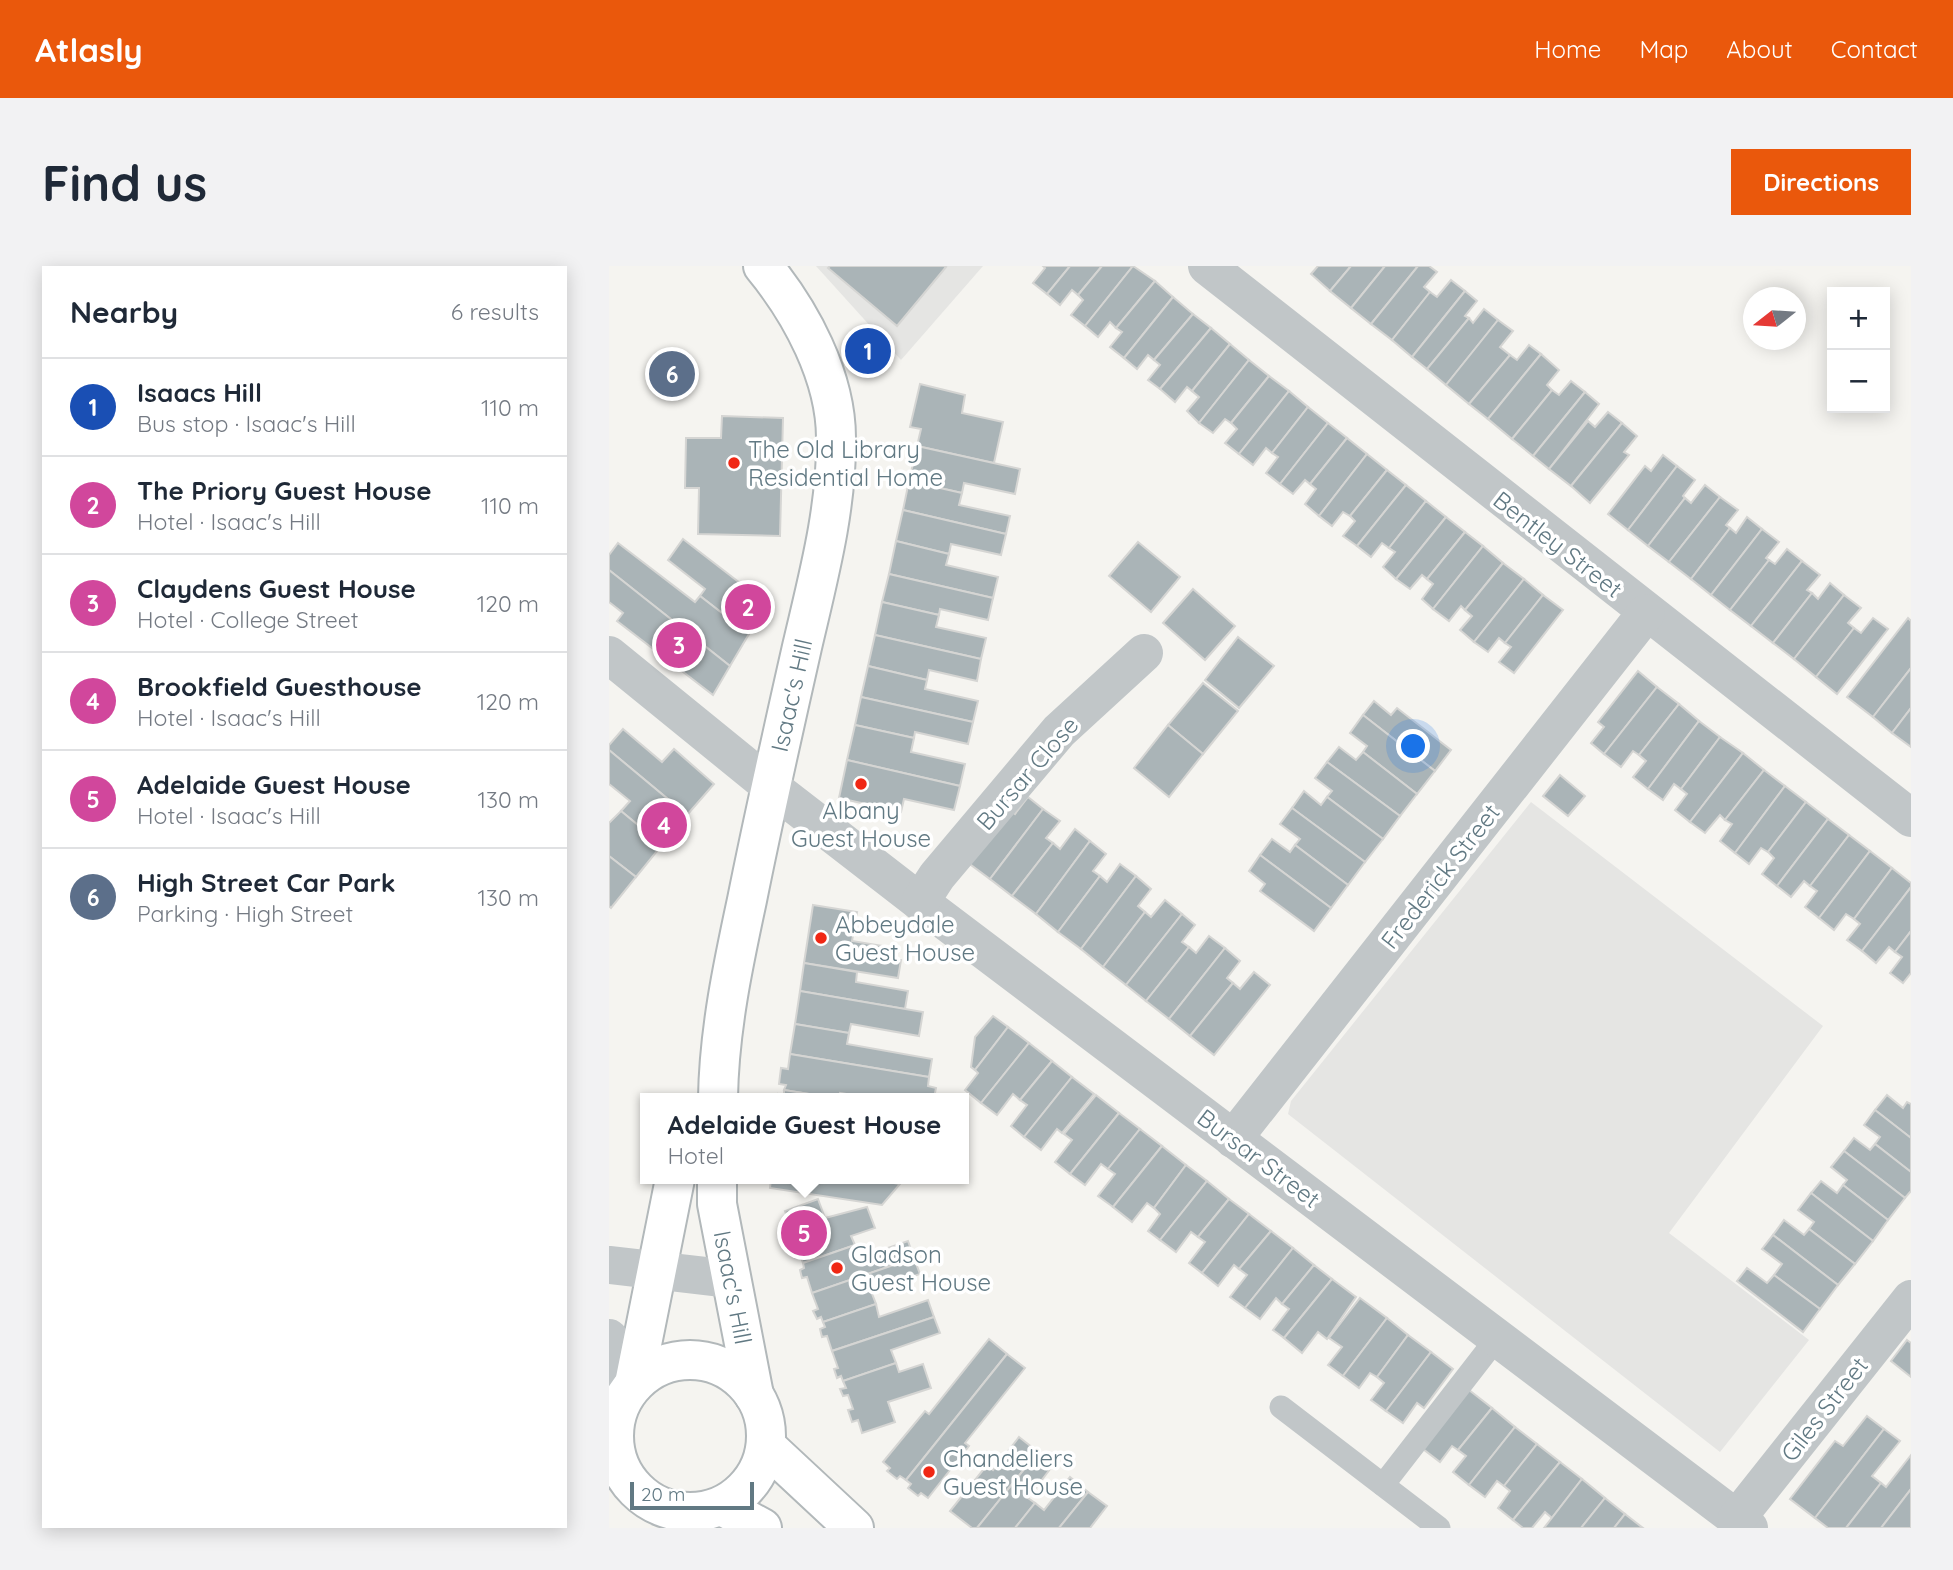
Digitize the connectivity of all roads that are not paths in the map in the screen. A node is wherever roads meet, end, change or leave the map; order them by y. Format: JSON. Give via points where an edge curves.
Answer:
{"nodes":[{"id":1,"x":763,"y":266,"type":"edge"},
{"id":2,"x":1207,"y":266,"type":"edge"},
{"id":3,"x":1646,"y":613,"type":"junction"},
{"id":4,"x":1144,"y":653,"type":"dead end"},
{"id":5,"x":609,"y":655,"type":"edge"},
{"id":6,"x":770,"y":786,"type":"junction"},
{"id":7,"x":1911,"y":818,"type":"edge"},
{"id":8,"x":921,"y":902,"type":"junction"},
{"id":9,"x":719,"y":1057,"type":"junction"},
{"id":10,"x":704,"y":1093,"type":"edge"},
{"id":11,"x":718,"y":1093,"type":"edge"},
{"id":12,"x":1233,"y":1139,"type":"junction"},
{"id":13,"x":674,"y":1184,"type":"edge"},
{"id":14,"x":717,"y":1184,"type":"edge"},
{"id":15,"x":609,"y":1265,"type":"edge"},
{"id":16,"x":656,"y":1271,"type":"junction"},
{"id":17,"x":731,"y":1279,"type":"junction"},
{"id":18,"x":1911,"y":1299,"type":"edge"},
{"id":19,"x":609,"y":1338,"type":"edge"},
{"id":20,"x":1497,"y":1338,"type":"junction"},
{"id":21,"x":754,"y":1395,"type":"junction"},
{"id":22,"x":622,"y":1403,"type":"edge"},
{"id":23,"x":1282,"y":1407,"type":"dead end"},
{"id":24,"x":766,"y":1446,"type":"junction"},
{"id":25,"x":1383,"y":1485,"type":"junction"},
{"id":26,"x":695,"y":1515,"type":"edge"},
{"id":27,"x":1743,"y":1523,"type":"edge"},
{"id":28,"x":762,"y":1528,"type":"edge"},
{"id":29,"x":854,"y":1528,"type":"edge"},
{"id":30,"x":1439,"y":1528,"type":"edge"}],
"edges":[{"from":1,"to":6,"type":"main road","name":"Isaac's Hill","via":[[808,335],[826,378],[837,437],[826,547]]},
{"from":2,"to":3,"type":"street","name":"Bentley Street"},
{"from":3,"to":7,"type":"street","name":"Bentley Street"},
{"from":3,"to":12,"type":"street","name":"Frederick Street"},
{"from":4,"to":8,"type":"street","name":"Bursar Close","via":[[1059,731],[937,876]]},
{"from":5,"to":6,"type":"street","name":"Bursar Street"},
{"from":6,"to":8,"type":"street","name":"Bursar Street"},
{"from":6,"to":9,"type":"main road","name":"Isaac's Hill"},
{"from":8,"to":12,"type":"street","name":"Bursar Street"},
{"from":9,"to":10,"type":"main road","name":"Isaac's Hill"},
{"from":9,"to":11,"type":"main road","name":"Isaac's Hill"},
{"from":12,"to":20,"type":"street","name":"Bursar Street"},
{"from":13,"to":16,"type":"main road"},
{"from":14,"to":17,"type":"main road","name":"Isaac's Hill"},
{"from":15,"to":16,"type":"street"},
{"from":16,"to":17,"type":"street"},
{"from":16,"to":22,"type":"main road"},
{"from":17,"to":21,"type":"main road","name":"Isaac's Hill"},
{"from":18,"to":27,"type":"street","name":"Giles Street"},
{"from":19,"to":22,"type":"street","via":[[615,1347]]},
{"from":20,"to":25,"type":"lane"},
{"from":20,"to":27,"type":"street","name":"Bursar Street"},
{"from":21,"to":22,"type":"main road","via":[[719,1366],[697,1360],[652,1370]]},
{"from":21,"to":24,"type":"main road","via":[[766,1428]]},
{"from":22,"to":26,"type":"main road","via":[[614,1434],[617,1460],[629,1483],[649,1501]]},
{"from":23,"to":25,"type":"lane"},
{"from":24,"to":26,"type":"main road","via":[[758,1471],[743,1492]]},
{"from":24,"to":29,"type":"main road"},
{"from":25,"to":30,"type":"lane"},
{"from":26,"to":28,"type":"main road"}]}
